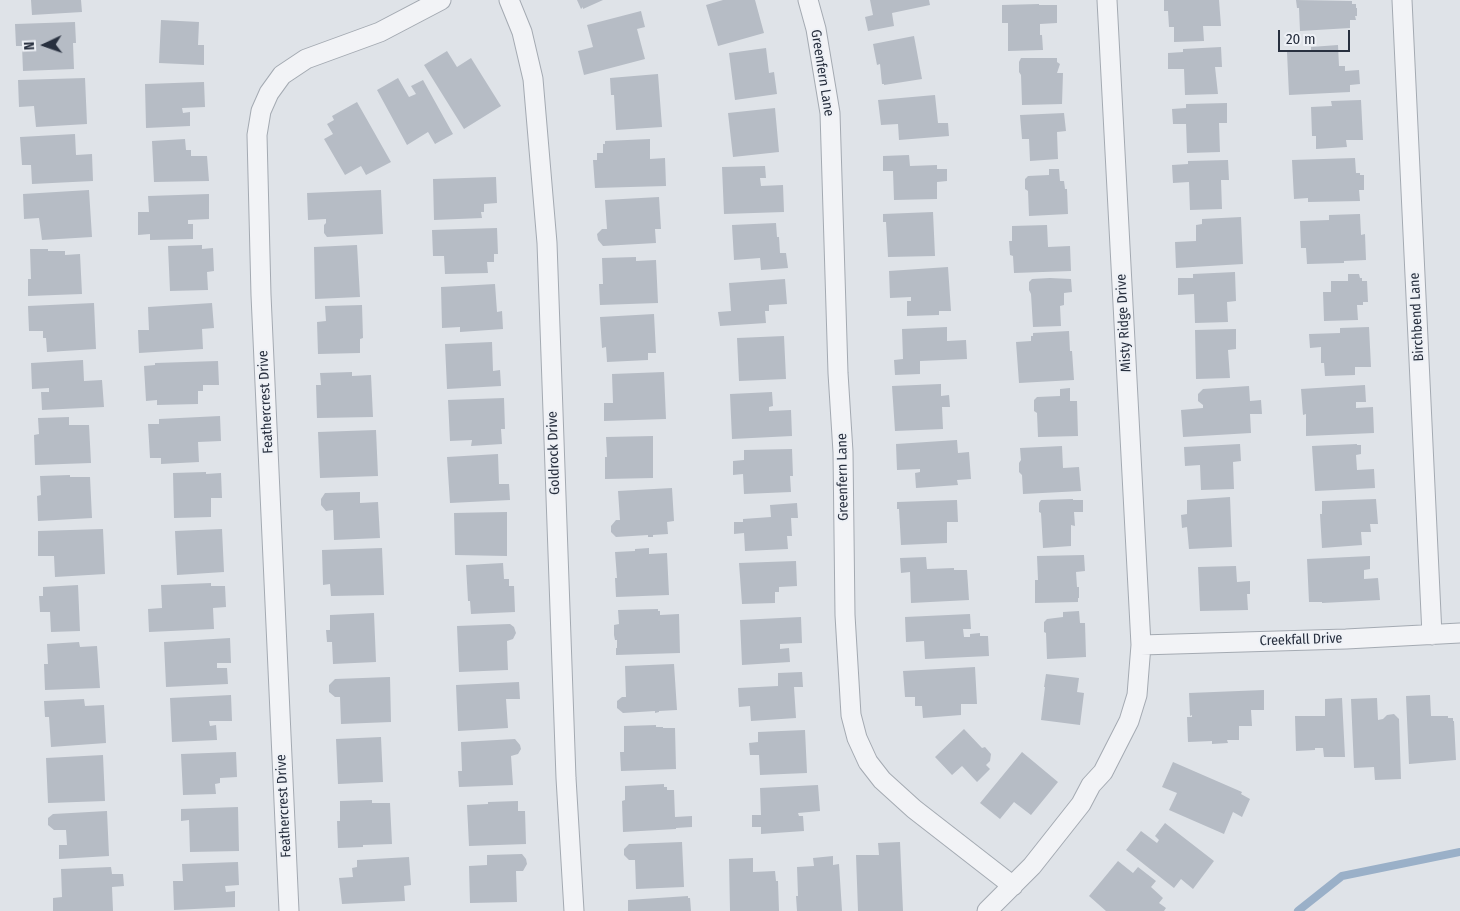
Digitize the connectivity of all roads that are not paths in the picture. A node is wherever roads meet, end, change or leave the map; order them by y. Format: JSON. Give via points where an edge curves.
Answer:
{"nodes":[{"id":1,"x":442,"y":0,"type":"edge"},
{"id":2,"x":509,"y":0,"type":"edge"},
{"id":3,"x":808,"y":0,"type":"edge"},
{"id":4,"x":1108,"y":0,"type":"edge"},
{"id":5,"x":1402,"y":0,"type":"edge"},
{"id":6,"x":1460,"y":633,"type":"edge"},
{"id":7,"x":1432,"y":635,"type":"junction"},
{"id":8,"x":1141,"y":645,"type":"junction"},
{"id":9,"x":1013,"y":886,"type":"junction"},
{"id":10,"x":289,"y":911,"type":"edge"},
{"id":11,"x":574,"y":911,"type":"edge"},
{"id":12,"x":988,"y":911,"type":"edge"}],
"edges":[{"from":1,"to":10,"type":"street","name":"Feathercrest Drive","via":[[380,32],[306,59],[282,75],[261,112],[258,135],[261,295]]},
{"from":2,"to":11,"type":"street","name":"Goldrock Drive","via":[[522,32],[533,79],[547,243],[566,778]]},
{"from":3,"to":9,"type":"street","name":"Greenfern Lane","via":[[830,113],[843,452],[845,615],[851,715],[868,762],[882,780]]},
{"from":4,"to":8,"type":"street","name":"Misty Ridge Drive"},
{"from":5,"to":7,"type":"street","name":"Birchbend Lane"},
{"from":6,"to":7,"type":"street","name":"Creekfall Drive"},
{"from":7,"to":8,"type":"street","name":"Creekfall Drive"},
{"from":8,"to":9,"type":"street","name":"Misty Ridge Drive","via":[[1137,695],[1129,721],[1103,772],[1091,785],[1081,804]]},
{"from":9,"to":12,"type":"street","name":"Misty Ridge Drive"}]}
